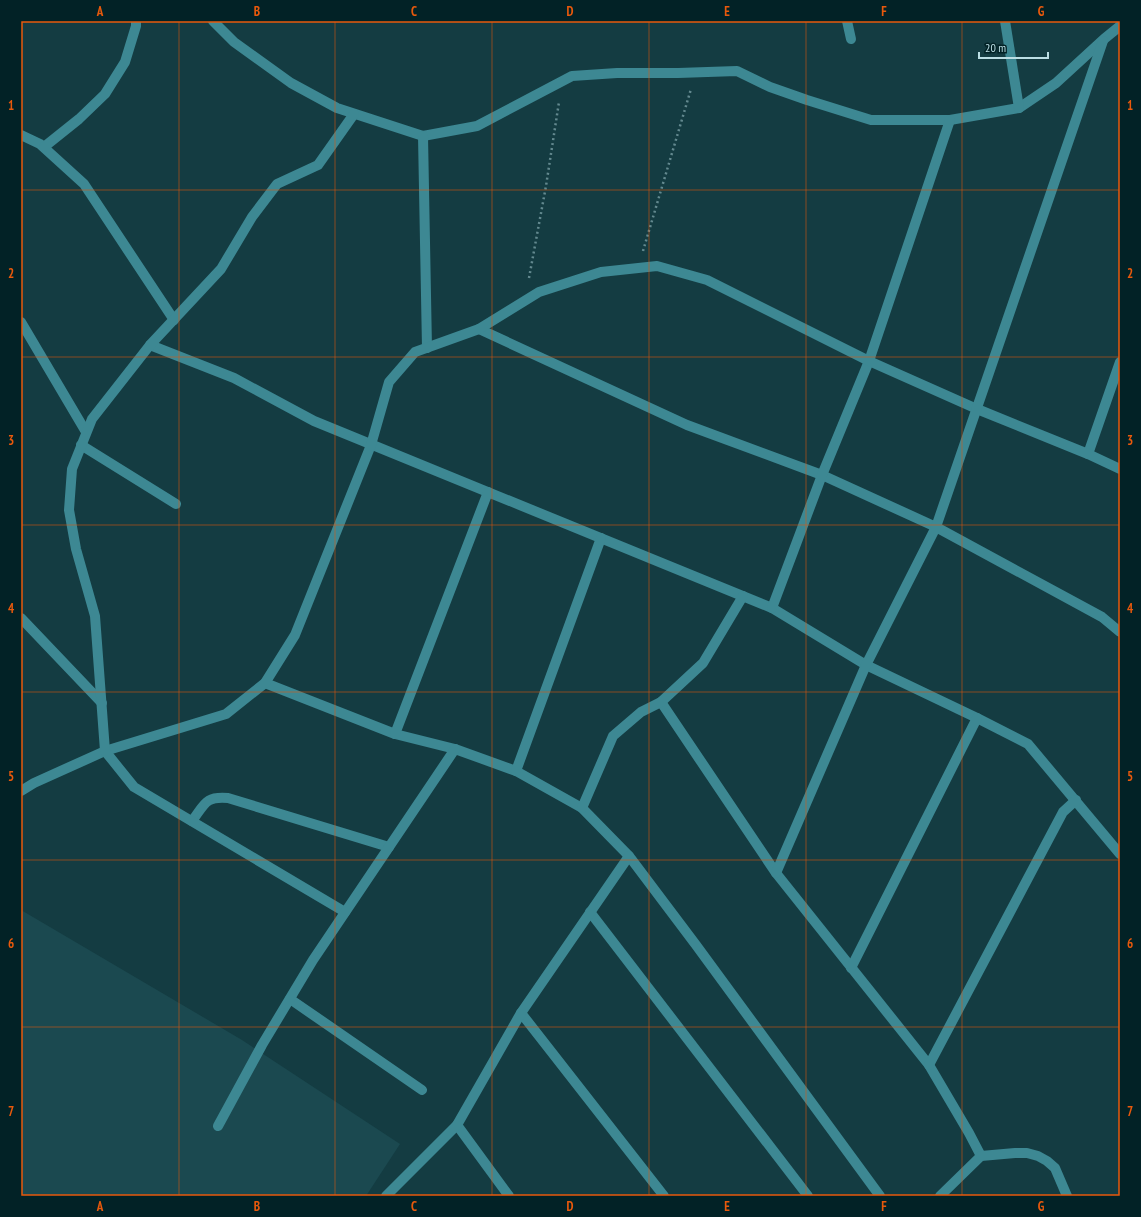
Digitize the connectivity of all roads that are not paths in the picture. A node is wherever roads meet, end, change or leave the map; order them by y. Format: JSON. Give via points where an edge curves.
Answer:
{"nodes":[{"id":1,"x":136,"y":21,"type":"edge"},
{"id":2,"x":213,"y":21,"type":"edge"},
{"id":3,"x":846,"y":21,"type":"edge"},
{"id":4,"x":1005,"y":21,"type":"edge"},
{"id":5,"x":1120,"y":26,"type":"edge"},
{"id":6,"x":851,"y":39,"type":"dead end"},
{"id":7,"x":1104,"y":39,"type":"junction"},
{"id":8,"x":1019,"y":108,"type":"junction"},
{"id":9,"x":354,"y":114,"type":"junction"},
{"id":10,"x":950,"y":120,"type":"junction"},
{"id":11,"x":21,"y":135,"type":"edge"},
{"id":12,"x":423,"y":136,"type":"junction"},
{"id":13,"x":44,"y":147,"type":"junction"},
{"id":14,"x":174,"y":320,"type":"junction"},
{"id":15,"x":21,"y":322,"type":"edge"},
{"id":16,"x":479,"y":329,"type":"junction"},
{"id":17,"x":150,"y":345,"type":"junction"},
{"id":18,"x":426,"y":348,"type":"junction"},
{"id":19,"x":869,"y":362,"type":"junction"},
{"id":20,"x":1120,"y":362,"type":"edge"},
{"id":21,"x":977,"y":409,"type":"junction"},
{"id":22,"x":86,"y":432,"type":"junction"},
{"id":23,"x":372,"y":445,"type":"junction"},
{"id":24,"x":81,"y":446,"type":"junction"},
{"id":25,"x":1088,"y":454,"type":"junction"},
{"id":26,"x":1120,"y":470,"type":"edge"},
{"id":27,"x":822,"y":474,"type":"junction"},
{"id":28,"x":488,"y":492,"type":"junction"},
{"id":29,"x":176,"y":504,"type":"dead end"},
{"id":30,"x":936,"y":527,"type":"junction"},
{"id":31,"x":601,"y":538,"type":"junction"},
{"id":32,"x":743,"y":596,"type":"junction"},
{"id":33,"x":772,"y":608,"type":"junction"},
{"id":34,"x":21,"y":618,"type":"edge"},
{"id":35,"x":1120,"y":632,"type":"edge"},
{"id":36,"x":866,"y":665,"type":"junction"},
{"id":37,"x":265,"y":683,"type":"junction"},
{"id":38,"x":661,"y":702,"type":"junction"},
{"id":39,"x":102,"y":703,"type":"junction"},
{"id":40,"x":977,"y":718,"type":"junction"},
{"id":41,"x":395,"y":734,"type":"junction"},
{"id":42,"x":455,"y":749,"type":"junction"},
{"id":43,"x":105,"y":751,"type":"junction"},
{"id":44,"x":516,"y":771,"type":"junction"},
{"id":45,"x":21,"y":791,"type":"edge"},
{"id":46,"x":1076,"y":800,"type":"junction"},
{"id":47,"x":582,"y":808,"type":"junction"},
{"id":48,"x":192,"y":821,"type":"junction"},
{"id":49,"x":389,"y":847,"type":"junction"},
{"id":50,"x":1119,"y":850,"type":"edge"},
{"id":51,"x":629,"y":856,"type":"junction"},
{"id":52,"x":776,"y":873,"type":"junction"},
{"id":53,"x":345,"y":912,"type":"junction"},
{"id":54,"x":590,"y":912,"type":"junction"},
{"id":55,"x":851,"y":968,"type":"junction"},
{"id":56,"x":290,"y":999,"type":"junction"},
{"id":57,"x":521,"y":1013,"type":"junction"},
{"id":58,"x":929,"y":1066,"type":"junction"},
{"id":59,"x":422,"y":1090,"type":"dead end"},
{"id":60,"x":457,"y":1125,"type":"junction"},
{"id":61,"x":218,"y":1126,"type":"dead end"},
{"id":62,"x":981,"y":1156,"type":"junction"},
{"id":63,"x":386,"y":1196,"type":"edge"},
{"id":64,"x":509,"y":1196,"type":"edge"},
{"id":65,"x":664,"y":1196,"type":"edge"},
{"id":66,"x":808,"y":1196,"type":"edge"},
{"id":67,"x":880,"y":1196,"type":"edge"},
{"id":68,"x":940,"y":1196,"type":"edge"},
{"id":69,"x":1068,"y":1196,"type":"edge"}],
"edges":[{"from":1,"to":13,"type":"street","via":[[124,62],[105,94]]},
{"from":2,"to":9,"type":"street","via":[[234,42],[291,83],[337,108]]},
{"from":3,"to":6,"type":"street"},
{"from":4,"to":8,"type":"street"},
{"from":5,"to":7,"type":"street"},
{"from":7,"to":8,"type":"street","via":[[1056,83]]},
{"from":7,"to":21,"type":"street"},
{"from":8,"to":10,"type":"street"},
{"from":9,"to":12,"type":"street"},
{"from":9,"to":14,"type":"street","via":[[318,165],[277,184],[252,217],[221,269]]},
{"from":10,"to":12,"type":"street","via":[[871,120],[770,87],[737,72],[617,73],[572,76],[477,126]]},
{"from":10,"to":19,"type":"street"},
{"from":11,"to":13,"type":"street"},
{"from":12,"to":18,"type":"street"},
{"from":13,"to":14,"type":"street","via":[[84,184]]},
{"from":14,"to":17,"type":"street"},
{"from":15,"to":22,"type":"street"},
{"from":16,"to":18,"type":"street"},
{"from":16,"to":19,"type":"street","via":[[539,292],[601,272],[657,266],[707,280]]},
{"from":16,"to":27,"type":"street","via":[[687,425]]},
{"from":17,"to":22,"type":"street","via":[[92,419]]},
{"from":17,"to":23,"type":"street","via":[[234,378],[314,421]]},
{"from":18,"to":23,"type":"street","via":[[415,352],[389,382]]},
{"from":19,"to":21,"type":"street"},
{"from":19,"to":27,"type":"street"},
{"from":20,"to":25,"type":"street"},
{"from":21,"to":25,"type":"street"},
{"from":21,"to":30,"type":"street"},
{"from":22,"to":24,"type":"street"},
{"from":23,"to":28,"type":"street"},
{"from":23,"to":37,"type":"street","via":[[295,635]]},
{"from":24,"to":29,"type":"street"},
{"from":24,"to":39,"type":"street","via":[[72,469],[69,510],[94,616]]},
{"from":25,"to":26,"type":"street"},
{"from":27,"to":30,"type":"street"},
{"from":27,"to":33,"type":"street"},
{"from":28,"to":31,"type":"street"},
{"from":28,"to":41,"type":"street"},
{"from":30,"to":35,"type":"street","via":[[1102,617]]},
{"from":30,"to":36,"type":"street"},
{"from":31,"to":32,"type":"street"},
{"from":31,"to":44,"type":"street"},
{"from":32,"to":33,"type":"street"},
{"from":32,"to":38,"type":"street","via":[[703,663]]},
{"from":33,"to":36,"type":"street"},
{"from":34,"to":39,"type":"street"},
{"from":36,"to":40,"type":"street"},
{"from":36,"to":52,"type":"street"},
{"from":37,"to":41,"type":"street"},
{"from":37,"to":43,"type":"street","via":[[226,714]]},
{"from":38,"to":47,"type":"street","via":[[640,712],[612,736]]},
{"from":38,"to":52,"type":"street"},
{"from":39,"to":43,"type":"street"},
{"from":40,"to":46,"type":"street","via":[[1028,744]]},
{"from":40,"to":55,"type":"street"},
{"from":41,"to":42,"type":"street"},
{"from":42,"to":44,"type":"street"},
{"from":42,"to":49,"type":"street"},
{"from":43,"to":45,"type":"street"},
{"from":43,"to":48,"type":"street","via":[[134,787]]},
{"from":44,"to":47,"type":"street"},
{"from":46,"to":50,"type":"street"},
{"from":46,"to":58,"type":"street","via":[[1064,812]]},
{"from":47,"to":51,"type":"street"},
{"from":48,"to":49,"type":"street","via":[[207,802],[216,797],[228,798]]},
{"from":48,"to":53,"type":"street"},
{"from":49,"to":53,"type":"street"},
{"from":51,"to":54,"type":"street"},
{"from":51,"to":67,"type":"street"},
{"from":52,"to":55,"type":"street"},
{"from":53,"to":56,"type":"street"},
{"from":54,"to":57,"type":"street"},
{"from":54,"to":66,"type":"street"},
{"from":55,"to":58,"type":"street"},
{"from":56,"to":59,"type":"street"},
{"from":56,"to":61,"type":"street","via":[[262,1044]]},
{"from":57,"to":60,"type":"street"},
{"from":57,"to":65,"type":"street"},
{"from":58,"to":62,"type":"street"},
{"from":60,"to":63,"type":"street"},
{"from":60,"to":64,"type":"street"},
{"from":62,"to":68,"type":"street"},
{"from":62,"to":69,"type":"street","via":[[1015,1153],[1038,1156],[1055,1168]]}]}
